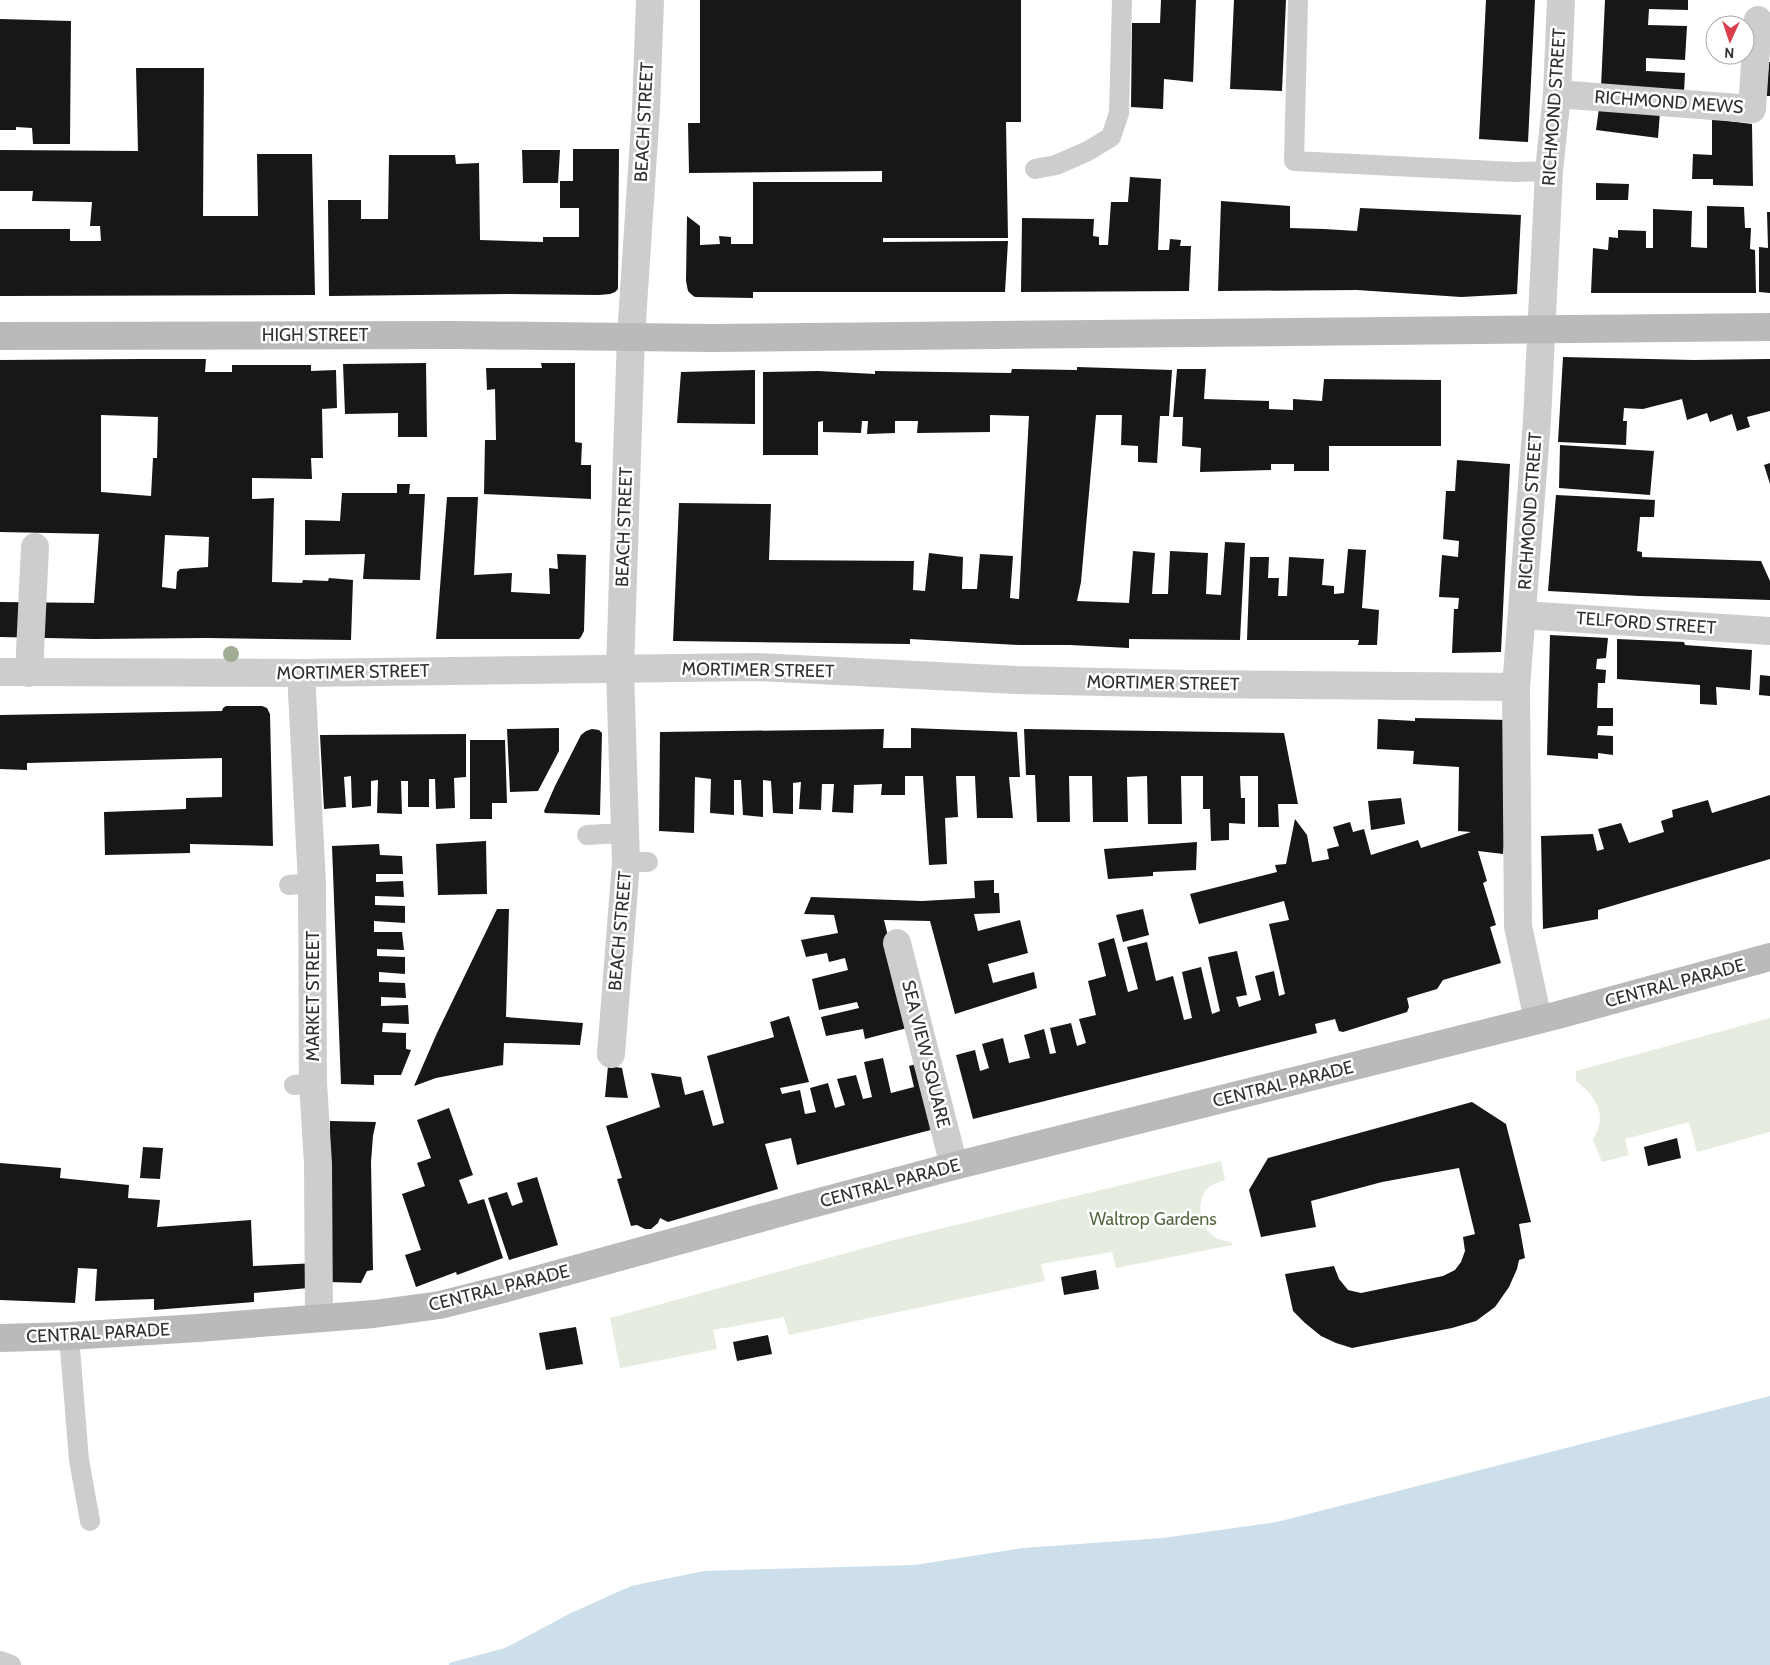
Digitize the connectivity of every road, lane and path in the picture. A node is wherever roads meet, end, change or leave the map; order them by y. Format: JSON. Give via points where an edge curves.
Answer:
{"nodes":[{"id":1,"x":650,"y":0,"type":"edge"},
{"id":2,"x":1122,"y":0,"type":"edge"},
{"id":3,"x":1298,"y":0,"type":"edge"},
{"id":4,"x":1561,"y":0,"type":"edge"},
{"id":5,"x":1758,"y":20,"type":"dead end"},
{"id":6,"x":1557,"y":94,"type":"junction"},
{"id":7,"x":1035,"y":169,"type":"dead end"},
{"id":8,"x":1549,"y":172,"type":"junction"},
{"id":9,"x":1770,"y":327,"type":"edge"},
{"id":10,"x":1542,"y":329,"type":"junction"},
{"id":11,"x":0,"y":336,"type":"edge"},
{"id":12,"x":631,"y":336,"type":"junction"},
{"id":13,"x":35,"y":547,"type":"dead end"},
{"id":14,"x":1522,"y":615,"type":"junction"},
{"id":15,"x":1770,"y":630,"type":"edge"},
{"id":16,"x":620,"y":669,"type":"junction"},
{"id":17,"x":0,"y":672,"type":"edge"},
{"id":18,"x":29,"y":673,"type":"junction"},
{"id":19,"x":301,"y":673,"type":"junction"},
{"id":20,"x":1516,"y":687,"type":"junction"},
{"id":21,"x":624,"y":833,"type":"junction"},
{"id":22,"x":587,"y":835,"type":"dead end"},
{"id":23,"x":897,"y":943,"type":"dead end"},
{"id":24,"x":1770,"y":957,"type":"edge"},
{"id":25,"x":1538,"y":1020,"type":"junction"},
{"id":26,"x":611,"y":1054,"type":"dead end"},
{"id":27,"x":954,"y":1166,"type":"junction"},
{"id":28,"x":319,"y":1318,"type":"junction"},
{"id":29,"x":69,"y":1336,"type":"junction"},
{"id":30,"x":0,"y":1338,"type":"edge"},
{"id":31,"x":90,"y":1522,"type":"dead end"},
{"id":32,"x":0,"y":1661,"type":"edge"},
{"id":33,"x":11,"y":1665,"type":"edge"}],
"edges":[{"from":1,"to":12,"type":"street","name":"BEACH STREET"},
{"from":2,"to":7,"type":"lane","via":[[1118,114],[1111,137],[1088,152],[1056,165]]},
{"from":3,"to":8,"type":"lane","via":[[1294,161]]},
{"from":4,"to":6,"type":"street","name":"RICHMOND STREET"},
{"from":5,"to":6,"type":"street","name":"RICHMOND MEWS","via":[[1752,109]]},
{"from":6,"to":8,"type":"street","name":"RICHMOND STREET"},
{"from":8,"to":10,"type":"street","name":"RICHMOND STREET"},
{"from":9,"to":10,"type":"street","name":"HIGH STREET"},
{"from":10,"to":12,"type":"street","name":"HIGH STREET","via":[[712,338]]},
{"from":10,"to":14,"type":"street","name":"RICHMOND STREET"},
{"from":11,"to":12,"type":"street","name":"HIGH STREET"},
{"from":12,"to":16,"type":"street","name":"BEACH STREET"},
{"from":13,"to":18,"type":"street"},
{"from":14,"to":15,"type":"street","name":"TELFORD STREET"},
{"from":14,"to":20,"type":"street","name":"RICHMOND STREET"},
{"from":16,"to":19,"type":"street","name":"MORTIMER STREET"},
{"from":16,"to":20,"type":"street","name":"MORTIMER STREET","via":[[756,667],[1016,680]]},
{"from":16,"to":21,"type":"street","name":"BEACH STREET"},
{"from":17,"to":18,"type":"street","name":"MORTIMER STREET"},
{"from":18,"to":19,"type":"street","name":"MORTIMER STREET"},
{"from":19,"to":28,"type":"street","name":"MARKET STREET","via":[[303,1084],[318,1164]]},
{"from":20,"to":25,"type":"street","name":"RICHMOND STREET","via":[[1518,926]]},
{"from":21,"to":22,"type":"lane"},
{"from":21,"to":26,"type":"street","name":"BEACH STREET","via":[[637,862]]},
{"from":23,"to":27,"type":"street","name":"SEA VIEW SQUARE"},
{"from":24,"to":25,"type":"street","name":"CENTRAL PARADE"},
{"from":25,"to":27,"type":"street","name":"CENTRAL PARADE"},
{"from":27,"to":28,"type":"street","name":"CENTRAL PARADE","via":[[440,1305]]},
{"from":28,"to":29,"type":"street","name":"CENTRAL PARADE"},
{"from":29,"to":30,"type":"street","name":"CENTRAL PARADE"},
{"from":29,"to":31,"type":"lane","via":[[79,1460]]},
{"from":32,"to":33,"type":"lane"}]}
